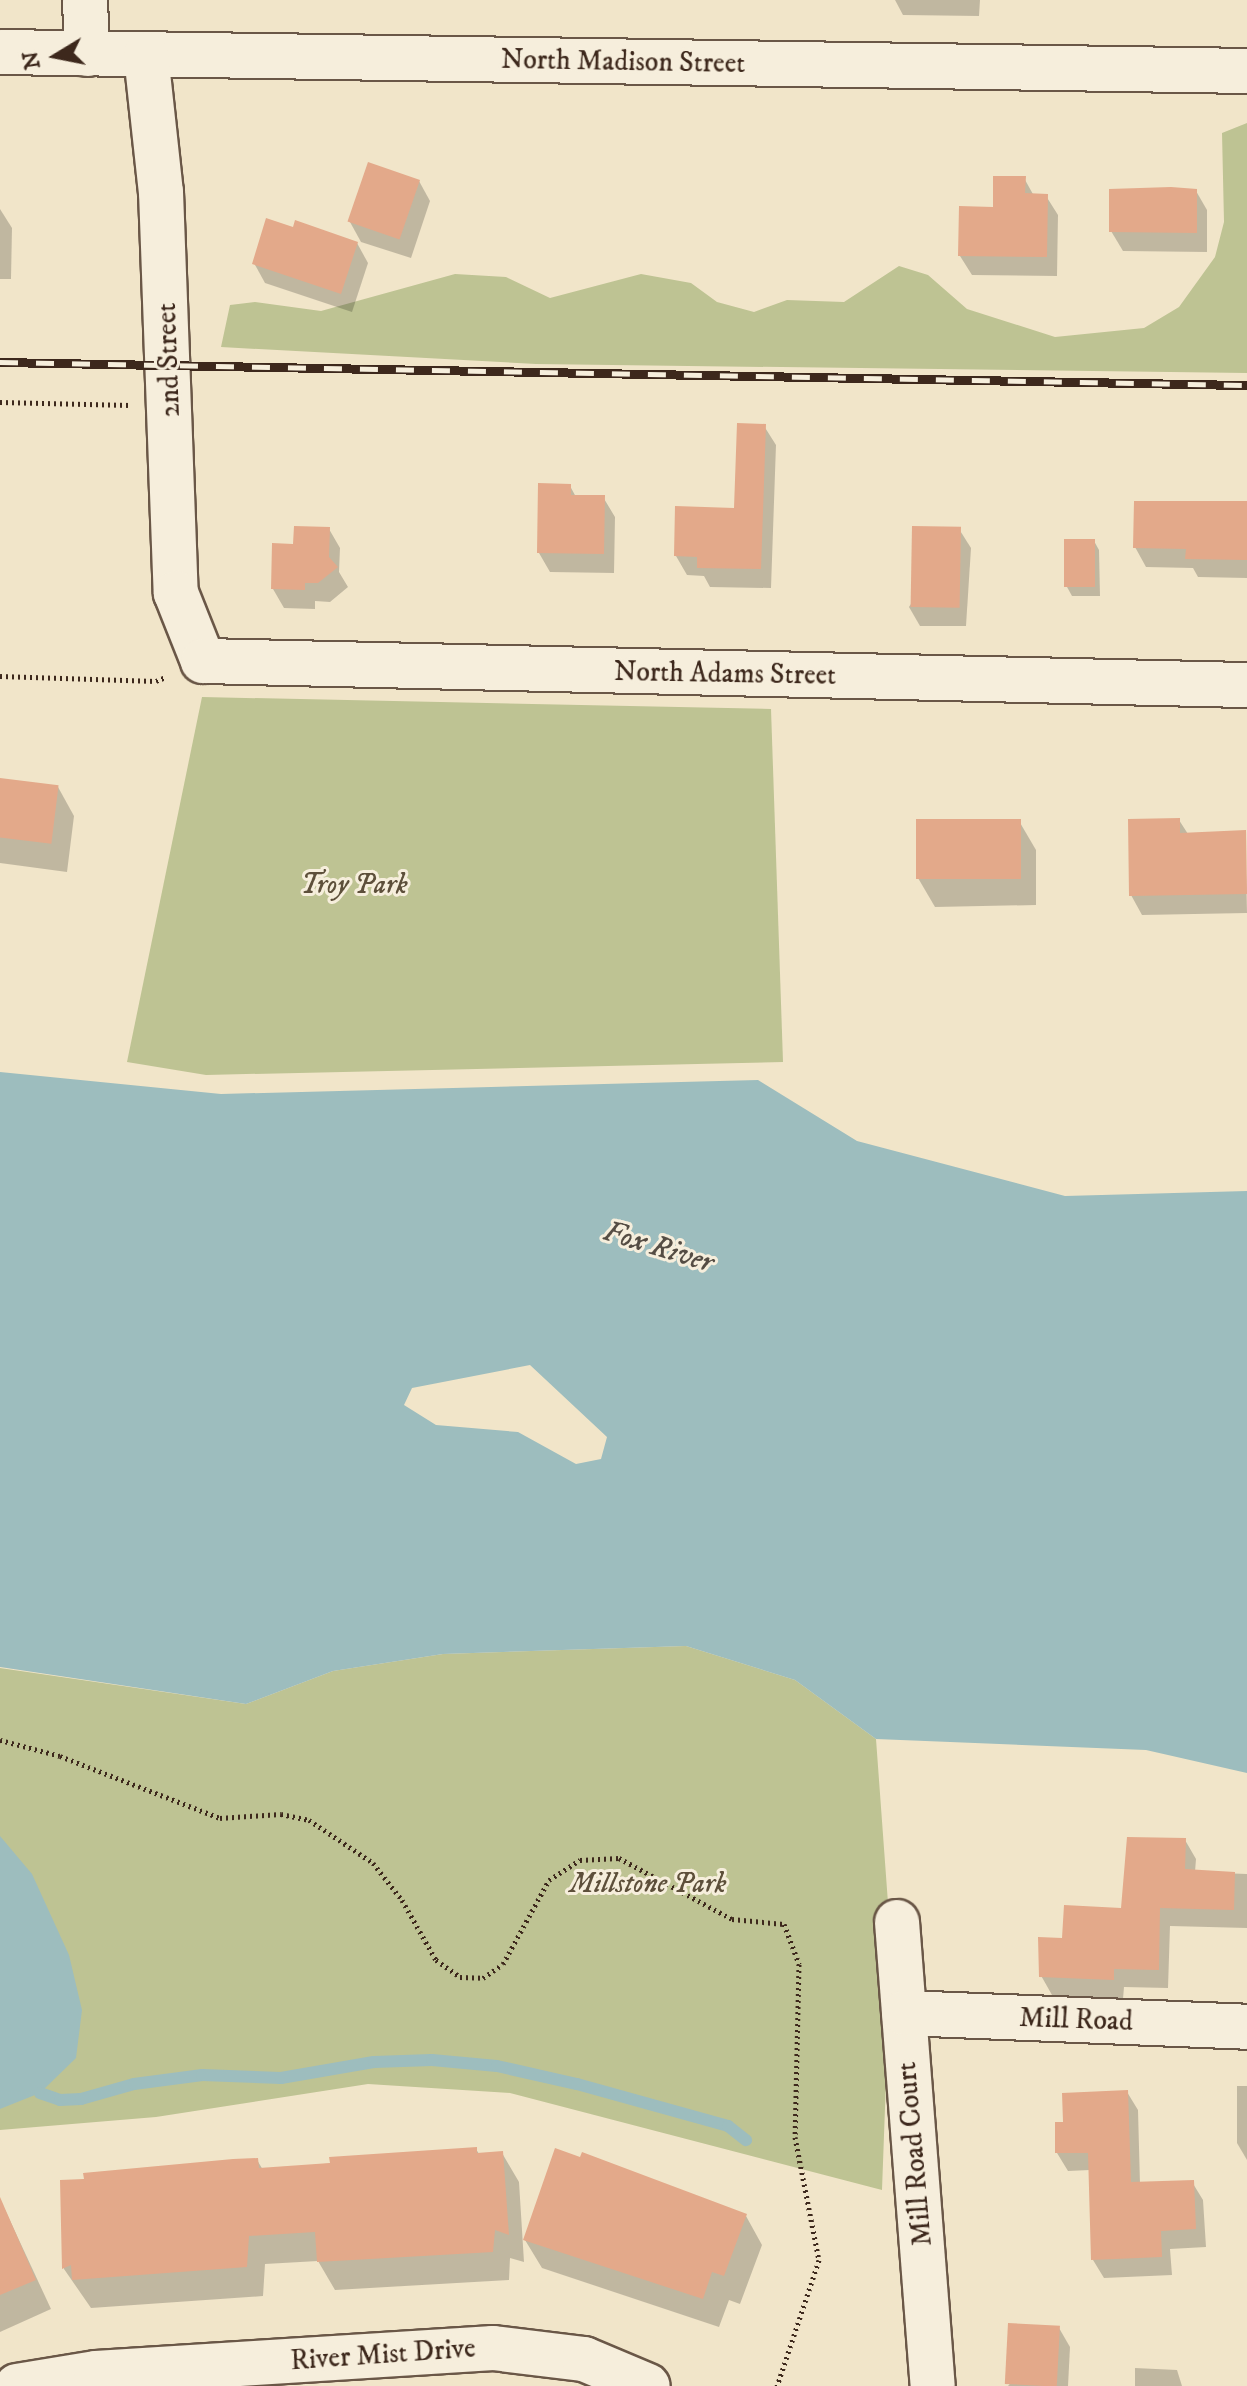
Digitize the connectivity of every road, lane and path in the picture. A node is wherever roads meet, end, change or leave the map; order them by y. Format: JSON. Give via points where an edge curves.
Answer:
{"nodes":[{"id":1,"x":85,"y":0,"type":"edge"},
{"id":2,"x":0,"y":52,"type":"edge"},
{"id":3,"x":87,"y":54,"type":"junction"},
{"id":4,"x":146,"y":55,"type":"junction"},
{"id":5,"x":1247,"y":71,"type":"edge"},
{"id":6,"x":0,"y":402,"type":"edge"},
{"id":7,"x":171,"y":405,"type":"junction"},
{"id":8,"x":203,"y":661,"type":"junction"},
{"id":9,"x":0,"y":676,"type":"edge"},
{"id":10,"x":1247,"y":685,"type":"edge"},
{"id":11,"x":0,"y":1740,"type":"edge"},
{"id":12,"x":897,"y":1922,"type":"dead end"},
{"id":13,"x":904,"y":2013,"type":"junction"},
{"id":14,"x":1247,"y":2027,"type":"edge"},
{"id":15,"x":17,"y":2386,"type":"edge"},
{"id":16,"x":648,"y":2386,"type":"edge"},
{"id":17,"x":777,"y":2386,"type":"edge"},
{"id":18,"x":933,"y":2386,"type":"edge"}],
"edges":[{"from":1,"to":3,"type":"street"},
{"from":2,"to":3,"type":"street","name":"North Madison Street"},
{"from":3,"to":4,"type":"street","name":"North Madison Street"},
{"from":4,"to":5,"type":"street","name":"North Madison Street"},
{"from":4,"to":7,"type":"street","name":"2nd Street","via":[[161,192]]},
{"from":6,"to":7,"type":"path"},
{"from":7,"to":8,"type":"street","name":"2nd Street","via":[[176,593]]},
{"from":8,"to":9,"type":"path","via":[[156,681]]},
{"from":8,"to":10,"type":"street","name":"North Adams Street"},
{"from":11,"to":17,"type":"path","via":[[60,1756],[220,1818],[281,1814],[309,1820],[373,1863],[402,1900],[436,1960],[460,1977],[483,1978],[503,1964],[549,1880],[580,1860],[619,1858],[732,1919],[784,1924],[799,1964],[795,2137],[819,2260]]},
{"from":12,"to":13,"type":"street","name":"Mill Road Court"},
{"from":13,"to":14,"type":"street","name":"Mill Road"},
{"from":13,"to":18,"type":"street","name":"Mill Road Court"},
{"from":15,"to":16,"type":"street","name":"River Mist Drive","via":[[96,2373],[493,2348],[584,2359]]}]}
